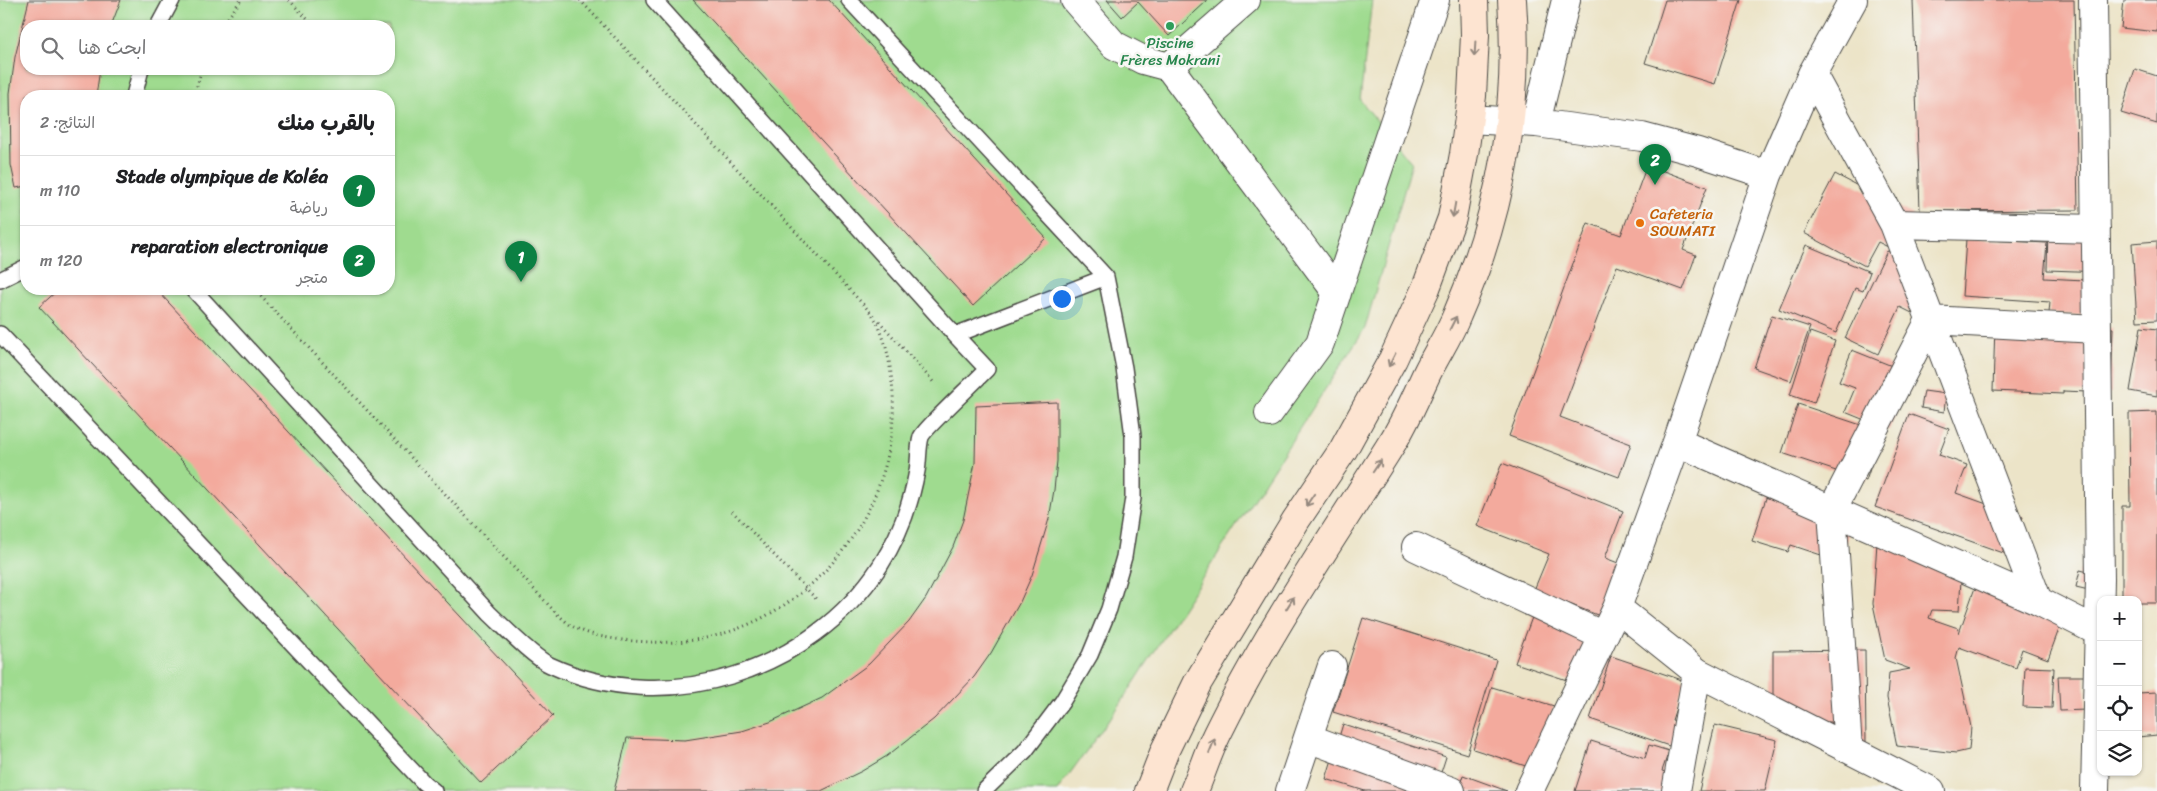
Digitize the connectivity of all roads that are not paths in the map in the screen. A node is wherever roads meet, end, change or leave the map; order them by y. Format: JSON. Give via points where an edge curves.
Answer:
{"nodes":[{"id":1,"x":172,"y":0,"type":"edge"},
{"id":2,"x":654,"y":0,"type":"edge"},
{"id":3,"x":849,"y":0,"type":"edge"},
{"id":4,"x":1075,"y":0,"type":"edge"},
{"id":5,"x":1246,"y":0,"type":"edge"},
{"id":6,"x":1435,"y":0,"type":"edge"},
{"id":7,"x":1474,"y":0,"type":"edge"},
{"id":8,"x":1512,"y":0,"type":"edge"},
{"id":9,"x":1553,"y":0,"type":"edge"},
{"id":10,"x":1566,"y":0,"type":"edge"},
{"id":11,"x":1853,"y":0,"type":"edge"},
{"id":12,"x":2093,"y":0,"type":"edge"},
{"id":13,"x":161,"y":20,"type":"edge"},
{"id":14,"x":1557,"y":38,"type":"junction"},
{"id":15,"x":1169,"y":67,"type":"junction"},
{"id":16,"x":1812,"y":74,"type":"junction"},
{"id":17,"x":139,"y":75,"type":"edge"},
{"id":18,"x":136,"y":90,"type":"edge"},
{"id":19,"x":1469,"y":119,"type":"junction"},
{"id":20,"x":1523,"y":122,"type":"junction"},
{"id":21,"x":1768,"y":176,"type":"junction"},
{"id":22,"x":1894,"y":224,"type":"junction"},
{"id":23,"x":2096,"y":229,"type":"junction"},
{"id":24,"x":20,"y":270,"type":"edge"},
{"id":25,"x":1106,"y":277,"type":"junction"},
{"id":26,"x":0,"y":280,"type":"edge"},
{"id":27,"x":1337,"y":292,"type":"junction"},
{"id":28,"x":198,"y":295,"type":"edge"},
{"id":29,"x":1930,"y":320,"type":"junction"},
{"id":30,"x":2097,"y":329,"type":"junction"},
{"id":31,"x":0,"y":334,"type":"edge"},
{"id":32,"x":955,"y":335,"type":"junction"},
{"id":33,"x":1269,"y":413,"type":"dead end"},
{"id":34,"x":1677,"y":442,"type":"junction"},
{"id":35,"x":1832,"y":510,"type":"junction"},
{"id":36,"x":1416,"y":546,"type":"dead end"},
{"id":37,"x":2100,"y":596,"type":"edge"},
{"id":38,"x":2038,"y":601,"type":"junction"},
{"id":39,"x":1616,"y":608,"type":"junction"},
{"id":40,"x":2097,"y":631,"type":"edge"},
{"id":41,"x":1603,"y":636,"type":"junction"},
{"id":42,"x":2099,"y":641,"type":"edge"},
{"id":43,"x":1332,"y":666,"type":"dead end"},
{"id":44,"x":1697,"y":672,"type":"junction"},
{"id":45,"x":1308,"y":738,"type":"junction"},
{"id":46,"x":1848,"y":749,"type":"junction"},
{"id":47,"x":424,"y":788,"type":"edge"},
{"id":48,"x":984,"y":791,"type":"edge"},
{"id":49,"x":1149,"y":791,"type":"edge"},
{"id":50,"x":1194,"y":791,"type":"edge"},
{"id":51,"x":1290,"y":791,"type":"edge"},
{"id":52,"x":1451,"y":791,"type":"edge"},
{"id":53,"x":1529,"y":791,"type":"edge"},
{"id":54,"x":1676,"y":791,"type":"edge"},
{"id":55,"x":1931,"y":791,"type":"edge"},
{"id":56,"x":2095,"y":791,"type":"edge"}],
"edges":[{"from":1,"to":13,"type":"lane"},
{"from":2,"to":32,"type":"lane"},
{"from":3,"to":25,"type":"lane"},
{"from":4,"to":15,"type":"street","via":[[1114,45],[1136,57]]},
{"from":5,"to":15,"type":"street"},
{"from":6,"to":27,"type":"street"},
{"from":7,"to":19,"type":"main road","one_way":true},
{"from":8,"to":20,"type":"main road"},
{"from":9,"to":14,"type":"street"},
{"from":10,"to":14,"type":"street"},
{"from":11,"to":16,"type":"street"},
{"from":12,"to":23,"type":"street"},
{"from":14,"to":20,"type":"street"},
{"from":15,"to":27,"type":"street"},
{"from":16,"to":21,"type":"street"},
{"from":16,"to":22,"type":"street"},
{"from":17,"to":18,"type":"lane"},
{"from":19,"to":20,"type":"street"},
{"from":19,"to":49,"type":"main road","one_way":true,"via":[[1452,218],[1426,288],[1393,359],[1343,450],[1296,520],[1198,682]]},
{"from":20,"to":21,"type":"street","via":[[1642,137]]},
{"from":50,"to":20,"type":"main road","one_way":true,"via":[[1216,736],[1259,654],[1394,441],[1457,315],[1490,229]]},
{"from":21,"to":34,"type":"street"},
{"from":22,"to":23,"type":"street"},
{"from":22,"to":29,"type":"street"},
{"from":23,"to":30,"type":"street"},
{"from":24,"to":26,"type":"lane"},
{"from":25,"to":32,"type":"lane"},
{"from":25,"to":48,"type":"lane","via":[[1124,368],[1133,436],[1133,498],[1124,557],[1109,609],[1090,655],[1062,702],[1025,750]]},
{"from":27,"to":33,"type":"street","via":[[1320,342]]},
{"from":28,"to":32,"type":"lane","via":[[490,614],[548,665],[593,680],[643,688],[678,687],[731,677],[767,664],[802,645],[835,619],[860,593],[899,530],[917,472],[921,436],[987,370]]},
{"from":29,"to":30,"type":"street"},
{"from":29,"to":35,"type":"street"},
{"from":29,"to":38,"type":"street"},
{"from":30,"to":37,"type":"street"},
{"from":31,"to":47,"type":"lane"},
{"from":34,"to":35,"type":"street"},
{"from":34,"to":39,"type":"street"},
{"from":35,"to":38,"type":"street"},
{"from":35,"to":46,"type":"street"},
{"from":36,"to":41,"type":"street"},
{"from":38,"to":40,"type":"street"},
{"from":39,"to":41,"type":"street"},
{"from":39,"to":44,"type":"street"},
{"from":41,"to":53,"type":"street"},
{"from":42,"to":56,"type":"street"},
{"from":43,"to":45,"type":"street"},
{"from":44,"to":46,"type":"street"},
{"from":44,"to":54,"type":"street"},
{"from":45,"to":51,"type":"street"},
{"from":45,"to":52,"type":"street"},
{"from":46,"to":55,"type":"street"}]}
